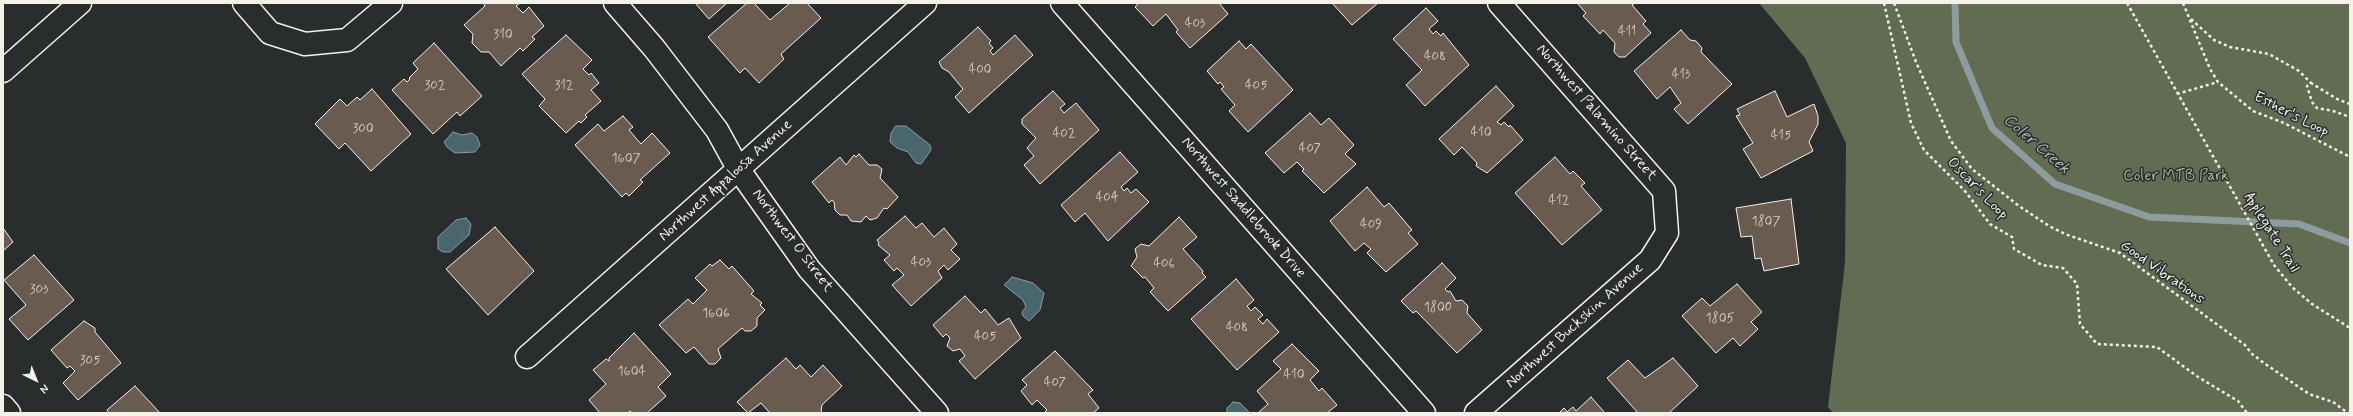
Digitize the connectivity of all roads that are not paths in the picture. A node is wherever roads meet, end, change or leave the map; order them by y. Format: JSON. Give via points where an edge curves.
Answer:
{"nodes":[{"id":1,"x":80,"y":3,"type":"edge"},
{"id":2,"x":244,"y":3,"type":"edge"},
{"id":3,"x":391,"y":3,"type":"edge"},
{"id":4,"x":615,"y":3,"type":"edge"},
{"id":5,"x":925,"y":3,"type":"edge"},
{"id":6,"x":1062,"y":3,"type":"edge"},
{"id":7,"x":1499,"y":3,"type":"edge"},
{"id":8,"x":3,"y":71,"type":"edge"},
{"id":9,"x":739,"y":170,"type":"junction"},
{"id":10,"x":1667,"y":233,"type":"joint"},
{"id":11,"x":527,"y":357,"type":"dead end"},
{"id":12,"x":3,"y":406,"type":"edge"},
{"id":13,"x":9,"y":413,"type":"edge"},
{"id":14,"x":937,"y":413,"type":"edge"},
{"id":15,"x":1424,"y":413,"type":"edge"},
{"id":16,"x":1476,"y":413,"type":"edge"}],
"edges":[{"from":1,"to":8,"type":"street"},
{"from":2,"to":3,"type":"street","via":[[270,33],[305,44],[347,40]]},
{"from":4,"to":9,"type":"street","name":"Northwest O Street","via":[[654,48],[717,130]]},
{"from":5,"to":9,"type":"street","name":"Northwest Appaloosa Avenue"},
{"from":6,"to":15,"type":"street","name":"Northwest Saddlebrook Drive"},
{"from":7,"to":10,"type":"street","name":"Northwest Palamino Street","via":[[1664,191]]},
{"from":9,"to":11,"type":"street","name":"Northwest Appaloosa Avenue"},
{"from":9,"to":14,"type":"street","name":"Northwest O Street","via":[[809,270]]},
{"from":10,"to":16,"type":"street","name":"Northwest Buckskin Avenue","via":[[1650,260]]},
{"from":12,"to":13,"type":"street"}]}
